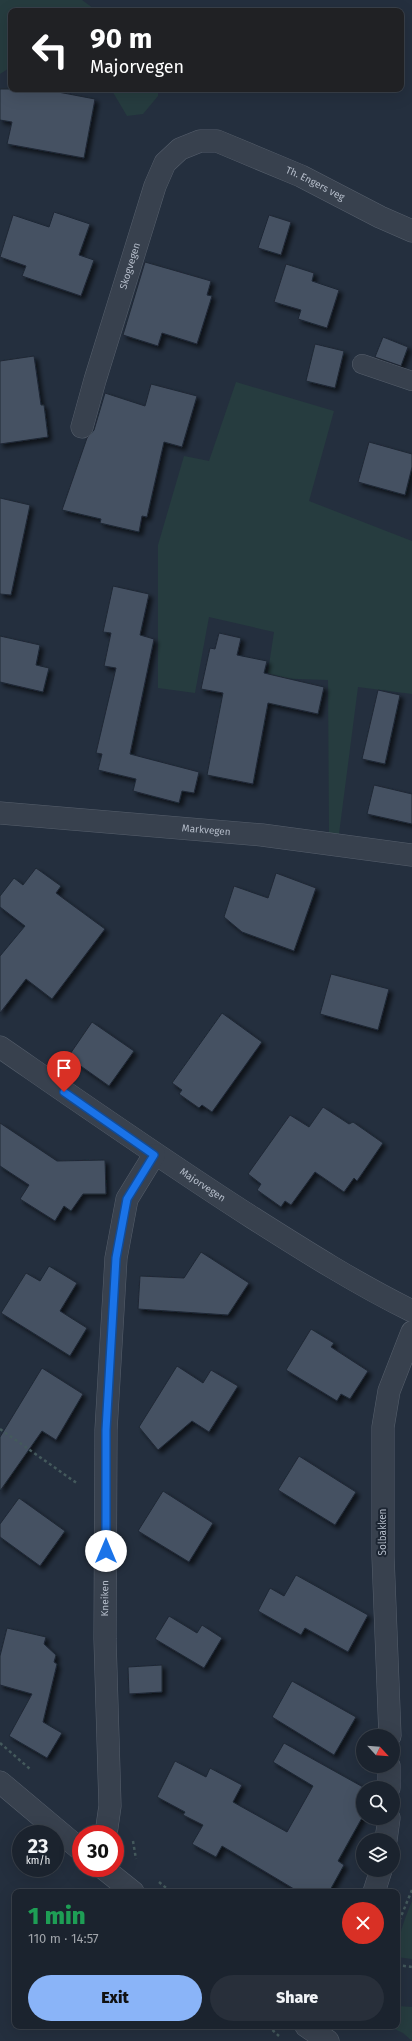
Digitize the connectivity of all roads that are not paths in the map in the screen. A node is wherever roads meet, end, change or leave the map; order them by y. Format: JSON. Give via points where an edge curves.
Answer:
{"nodes":[{"id":1,"x":217,"y":141,"type":"joint"},
{"id":2,"x":412,"y":230,"type":"edge"},
{"id":3,"x":362,"y":364,"type":"dead end"},
{"id":4,"x":412,"y":381,"type":"edge"},
{"id":5,"x":82,"y":427,"type":"dead end"},
{"id":6,"x":0,"y":813,"type":"edge"},
{"id":7,"x":412,"y":855,"type":"edge"},
{"id":8,"x":0,"y":1047,"type":"edge"},
{"id":9,"x":154,"y":1155,"type":"junction"},
{"id":10,"x":412,"y":1311,"type":"edge"},
{"id":11,"x":412,"y":1332,"type":"edge"},
{"id":12,"x":390,"y":1729,"type":"edge"},
{"id":13,"x":0,"y":1782,"type":"edge"},
{"id":14,"x":107,"y":1825,"type":"edge"},
{"id":15,"x":72,"y":1842,"type":"edge"},
{"id":16,"x":114,"y":1877,"type":"edge"},
{"id":17,"x":379,"y":1877,"type":"edge"},
{"id":18,"x":129,"y":1889,"type":"edge"},
{"id":19,"x":375,"y":1889,"type":"edge"},
{"id":20,"x":310,"y":2029,"type":"edge"},
{"id":21,"x":328,"y":2041,"type":"edge"}],
"edges":[{"from":1,"to":2,"type":"street","name":"Th. Engers veg","via":[[301,176],[380,217]]},
{"from":1,"to":5,"type":"street","name":"Skogvegen","via":[[200,141],[180,148],[164,163]]},
{"from":3,"to":4,"type":"lane"},
{"from":6,"to":7,"type":"street","name":"Markvegen","via":[[262,835]]},
{"from":8,"to":9,"type":"street","name":"Majorvegen"},
{"from":9,"to":10,"type":"street","name":"Majorvegen","via":[[306,1252]]},
{"from":9,"to":14,"type":"street","name":"Kneiken","via":[[127,1199],[116,1258],[106,1430],[105,1639],[110,1806]]},
{"from":11,"to":12,"type":"street","name":"Solbakken","via":[[389,1391],[383,1427],[383,1556]]},
{"from":13,"to":15,"type":"street"},
{"from":16,"to":18,"type":"street"},
{"from":17,"to":19,"type":"street"},
{"from":20,"to":21,"type":"street"}]}
